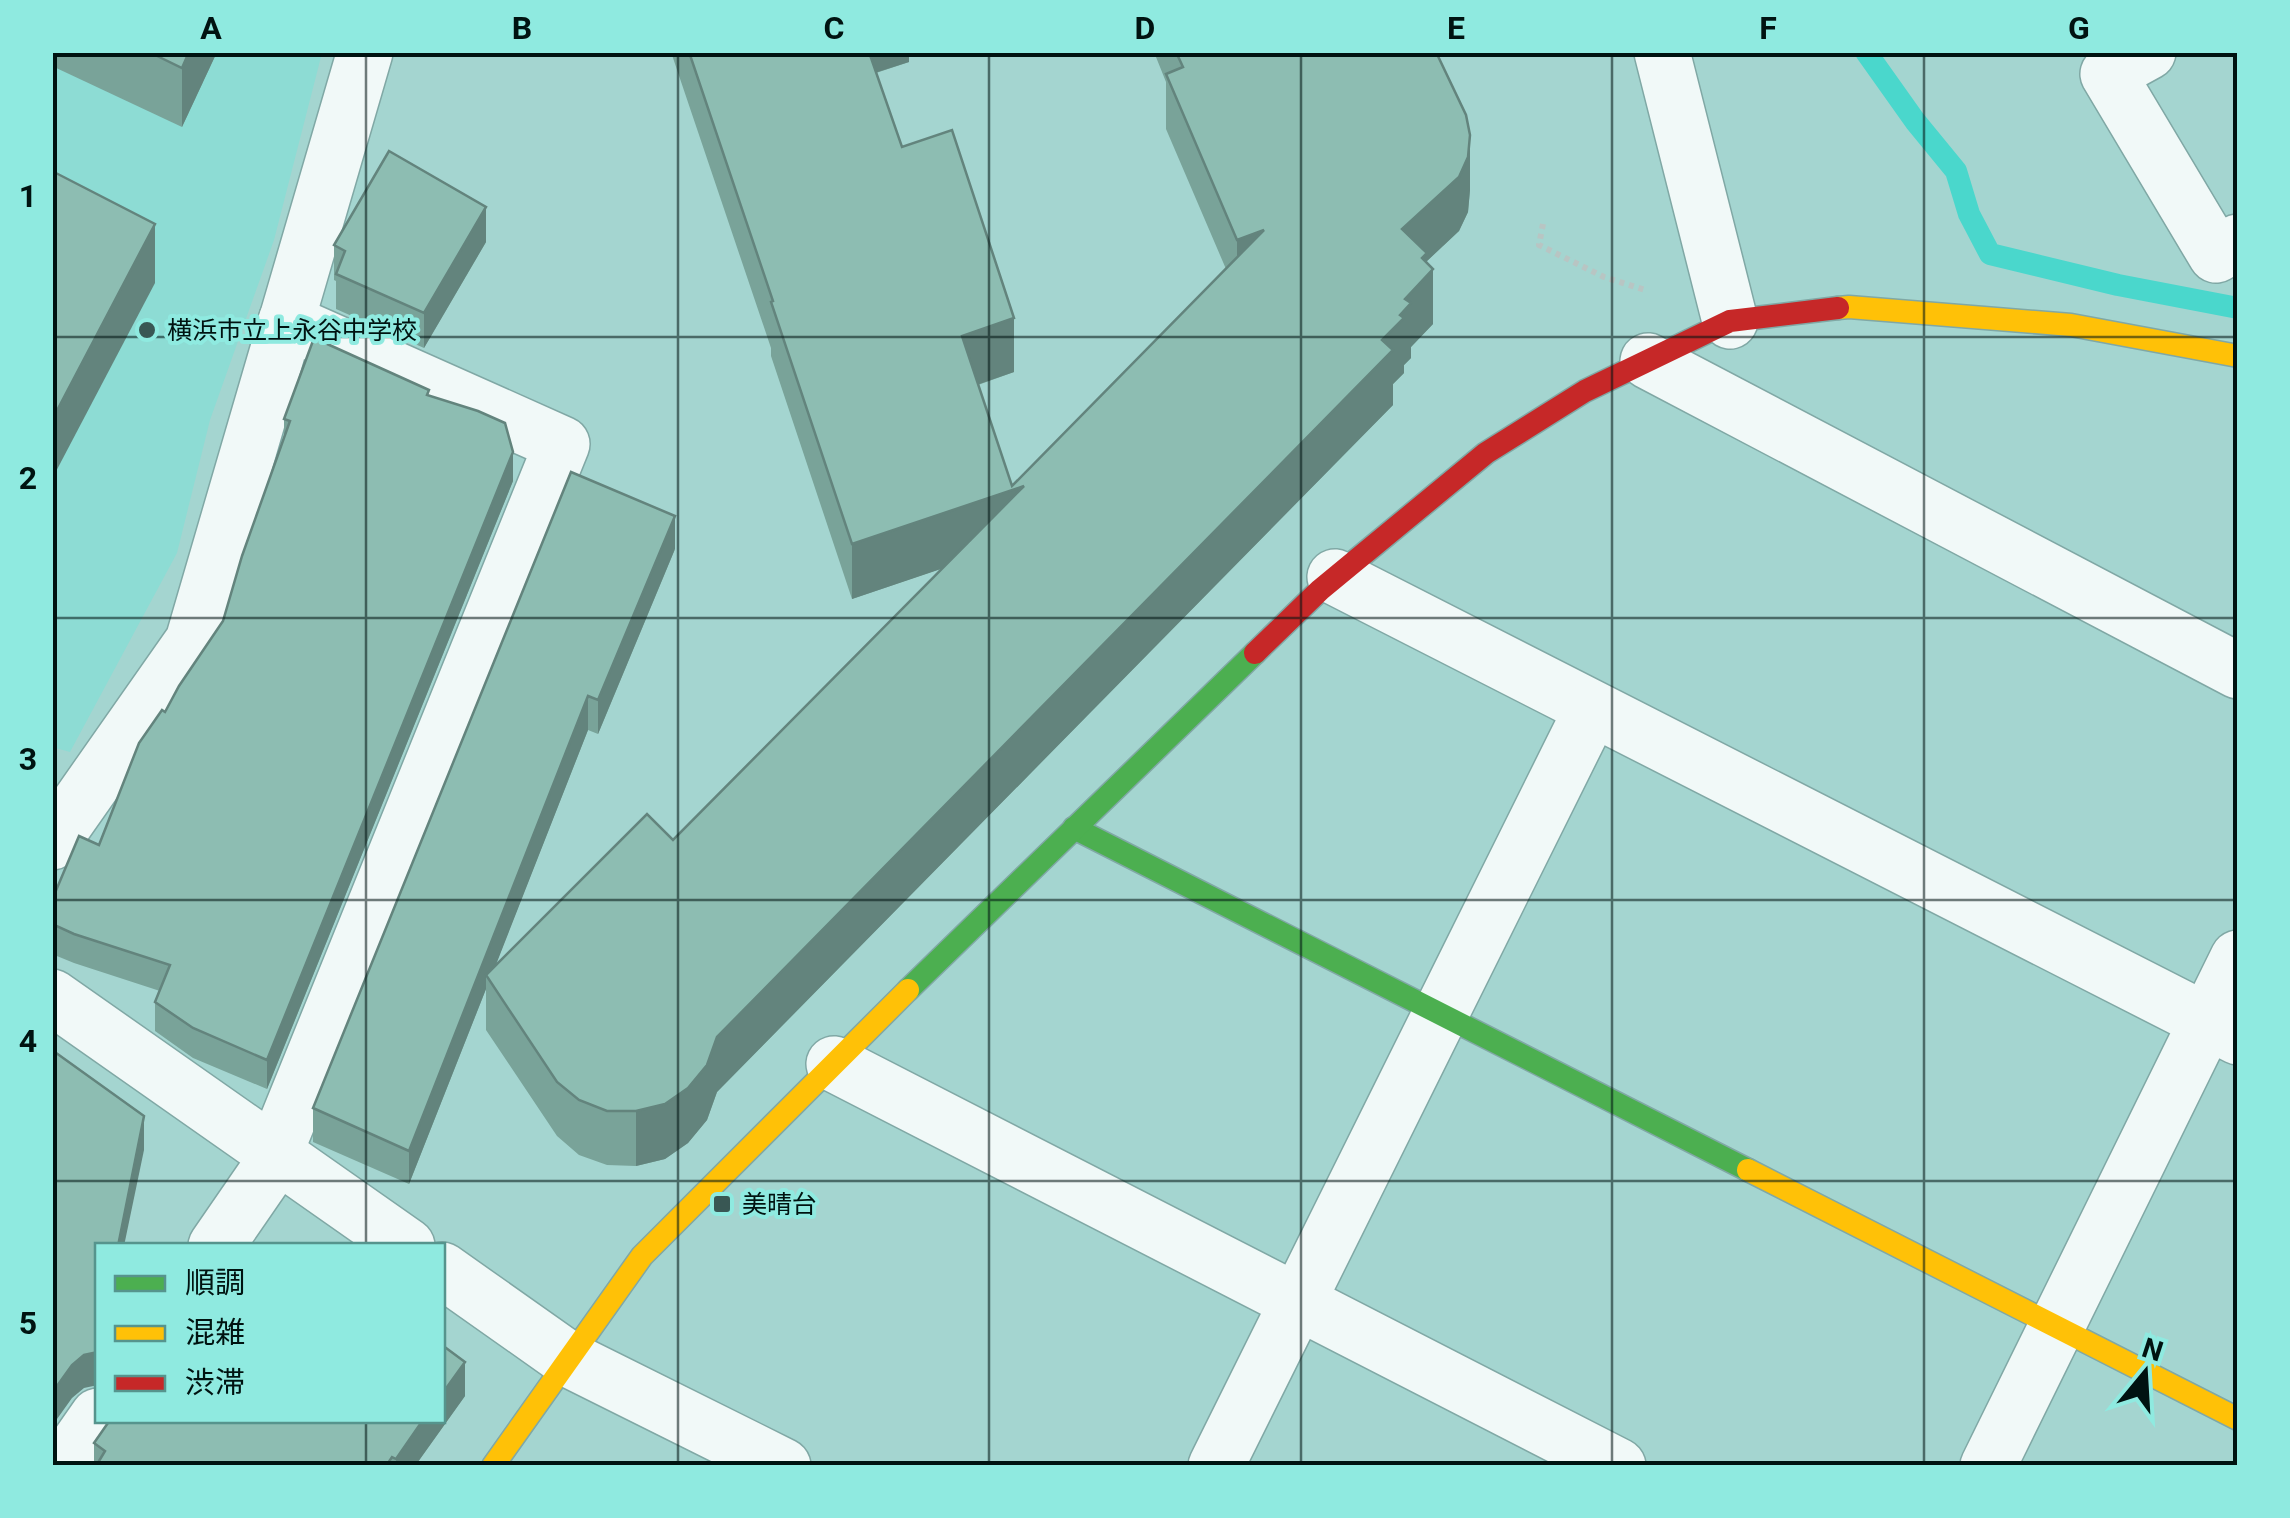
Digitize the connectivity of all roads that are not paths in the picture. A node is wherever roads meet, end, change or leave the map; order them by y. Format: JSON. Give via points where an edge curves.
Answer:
{"nodes":[{"id":1,"x":365,"y":52,"type":"edge"},
{"id":2,"x":1662,"y":52,"type":"edge"},
{"id":3,"x":2148,"y":52,"type":"edge"},
{"id":4,"x":2238,"y":242,"type":"edge"},
{"id":5,"x":286,"y":321,"type":"junction"},
{"id":6,"x":1730,"y":321,"type":"junction"},
{"id":7,"x":2238,"y":356,"type":"edge"},
{"id":8,"x":1648,"y":361,"type":"junction"},
{"id":9,"x":1335,"y":577,"type":"junction"},
{"id":10,"x":2238,"y":671,"type":"edge"},
{"id":11,"x":1592,"y":708,"type":"junction"},
{"id":12,"x":70,"y":788,"type":"edge"},
{"id":13,"x":1074,"y":828,"type":"junction"},
{"id":14,"x":52,"y":842,"type":"edge"},
{"id":15,"x":2238,"y":958,"type":"edge"},
{"id":16,"x":52,"y":997,"type":"edge"},
{"id":17,"x":1440,"y":1014,"type":"junction"},
{"id":18,"x":2222,"y":1029,"type":"edge"},
{"id":19,"x":834,"y":1064,"type":"junction"},
{"id":20,"x":275,"y":1152,"type":"junction"},
{"id":21,"x":218,"y":1243,"type":"edge"},
{"id":22,"x":403,"y":1243,"type":"edge"},
{"id":23,"x":445,"y":1272,"type":"edge"},
{"id":24,"x":1298,"y":1302,"type":"junction"},
{"id":25,"x":2056,"y":1327,"type":"junction"},
{"id":26,"x":568,"y":1359,"type":"junction"},
{"id":27,"x":2238,"y":1419,"type":"edge"},
{"id":28,"x":95,"y":1420,"type":"edge"},
{"id":29,"x":63,"y":1466,"type":"edge"},
{"id":30,"x":493,"y":1466,"type":"edge"},
{"id":31,"x":783,"y":1466,"type":"edge"},
{"id":32,"x":1216,"y":1466,"type":"edge"},
{"id":33,"x":1618,"y":1466,"type":"edge"},
{"id":34,"x":1988,"y":1466,"type":"edge"}],
"edges":[{"from":1,"to":5,"type":"street"},
{"from":2,"to":6,"type":"street"},
{"from":3,"to":4,"type":"street","via":[[2108,74],[2216,255]]},
{"from":5,"to":12,"type":"street","via":[[192,641]]},
{"from":5,"to":20,"type":"street","via":[[562,444]]},
{"from":6,"to":7,"type":"street","via":[[1849,307],[2071,325]]},
{"from":6,"to":8,"type":"street"},
{"from":8,"to":9,"type":"street","via":[[1585,391],[1486,453]]},
{"from":8,"to":10,"type":"street"},
{"from":9,"to":11,"type":"street"},
{"from":9,"to":13,"type":"street"},
{"from":11,"to":17,"type":"street"},
{"from":11,"to":18,"type":"street"},
{"from":12,"to":14,"type":"street"},
{"from":13,"to":17,"type":"street"},
{"from":13,"to":19,"type":"street"},
{"from":15,"to":18,"type":"street"},
{"from":16,"to":20,"type":"street"},
{"from":17,"to":24,"type":"street"},
{"from":17,"to":25,"type":"street"},
{"from":18,"to":25,"type":"street"},
{"from":19,"to":24,"type":"street"},
{"from":19,"to":26,"type":"street","via":[[642,1256]]},
{"from":20,"to":21,"type":"street"},
{"from":20,"to":22,"type":"street"},
{"from":23,"to":26,"type":"street"},
{"from":24,"to":32,"type":"street"},
{"from":24,"to":33,"type":"street"},
{"from":25,"to":27,"type":"street"},
{"from":25,"to":34,"type":"street"},
{"from":26,"to":30,"type":"street"},
{"from":26,"to":31,"type":"street"},
{"from":28,"to":29,"type":"street"}]}
